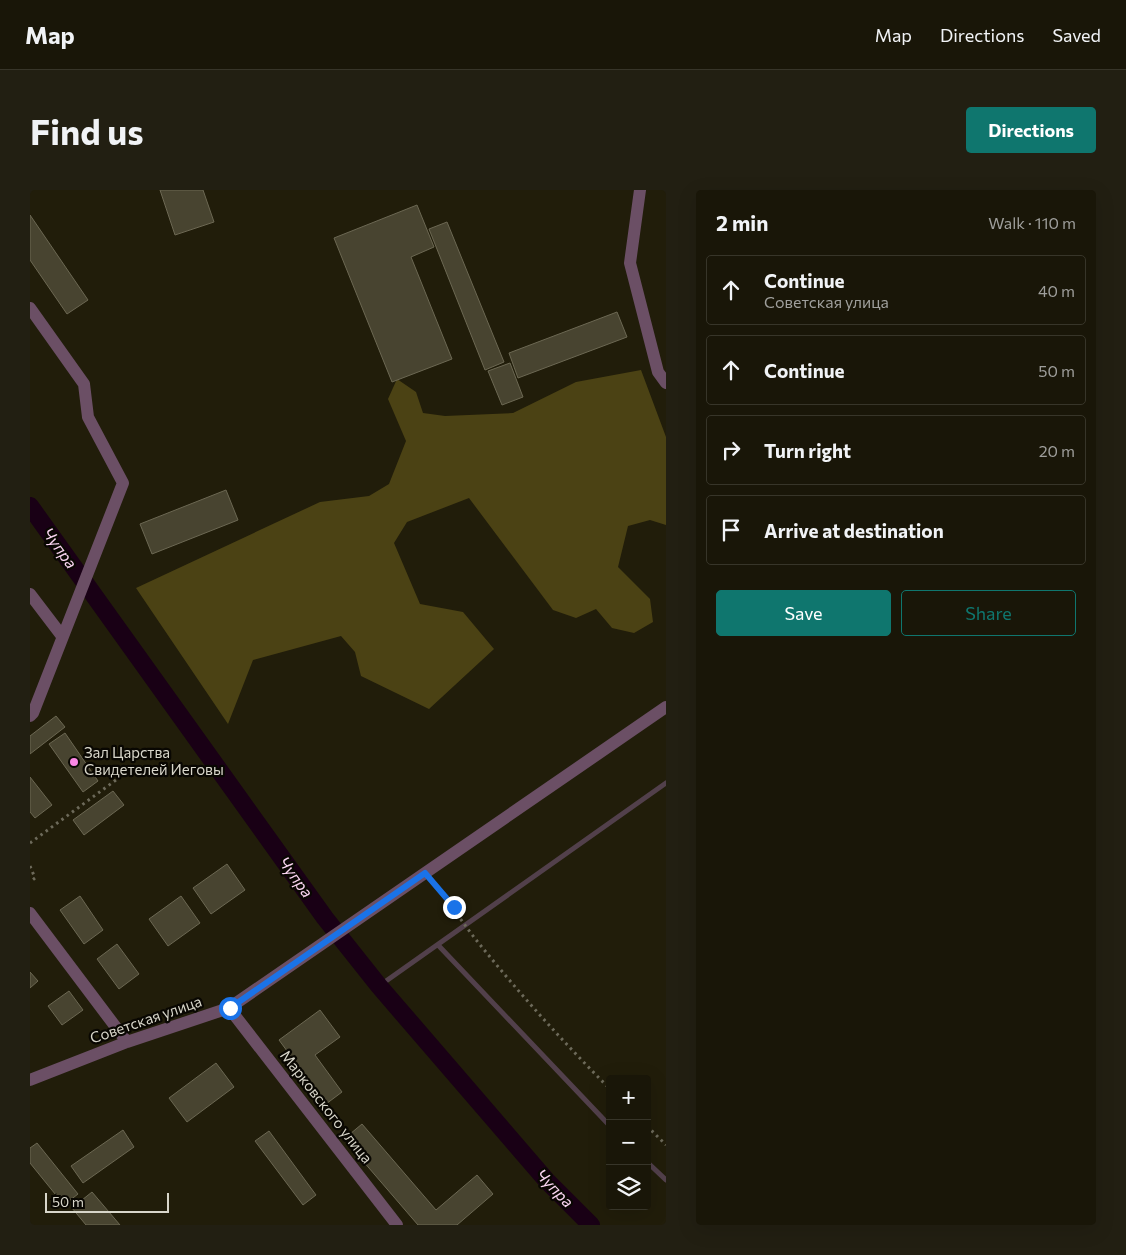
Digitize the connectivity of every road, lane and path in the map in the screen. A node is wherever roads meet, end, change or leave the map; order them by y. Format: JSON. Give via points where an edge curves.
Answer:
{"nodes":[{"id":1,"x":640,"y":190,"type":"edge"},
{"id":2,"x":30,"y":308,"type":"edge"},
{"id":3,"x":666,"y":383,"type":"edge"},
{"id":4,"x":30,"y":594,"type":"edge"},
{"id":5,"x":62,"y":636,"type":"junction"},
{"id":6,"x":666,"y":707,"type":"edge"},
{"id":7,"x":30,"y":716,"type":"edge"},
{"id":8,"x":116,"y":780,"type":"dead end"},
{"id":9,"x":30,"y":843,"type":"edge"},
{"id":10,"x":30,"y":866,"type":"edge"},
{"id":11,"x":425,"y":873,"type":"junction"},
{"id":12,"x":30,"y":882,"type":"edge"},
{"id":13,"x":30,"y":913,"type":"edge"},
{"id":14,"x":230,"y":1008,"type":"junction"},
{"id":15,"x":127,"y":1042,"type":"junction"},
{"id":16,"x":30,"y":1080,"type":"edge"},
{"id":17,"x":606,"y":1085,"type":"edge"},
{"id":18,"x":651,"y":1130,"type":"edge"},
{"id":19,"x":666,"y":1145,"type":"edge"},
{"id":20,"x":397,"y":1225,"type":"edge"}],
"edges":[{"from":1,"to":3,"type":"street","via":[[630,262],[658,372]]},
{"from":2,"to":5,"type":"street","via":[[84,384],[88,417],[123,483]]},
{"from":4,"to":5,"type":"street"},
{"from":5,"to":7,"type":"street"},
{"from":6,"to":11,"type":"street","name":"Советская улица"},
{"from":8,"to":9,"type":"path"},
{"from":10,"to":12,"type":"path","via":[[35,878]]},
{"from":11,"to":14,"type":"street","name":"Советская улица"},
{"from":11,"to":17,"type":"path","via":[[476,940],[571,1050]]},
{"from":13,"to":15,"type":"street"},
{"from":14,"to":15,"type":"street","name":"Советская улица"},
{"from":14,"to":20,"type":"street","name":"Марковского улица"},
{"from":15,"to":16,"type":"street","name":"Советская улица"},
{"from":18,"to":19,"type":"path"}]}
